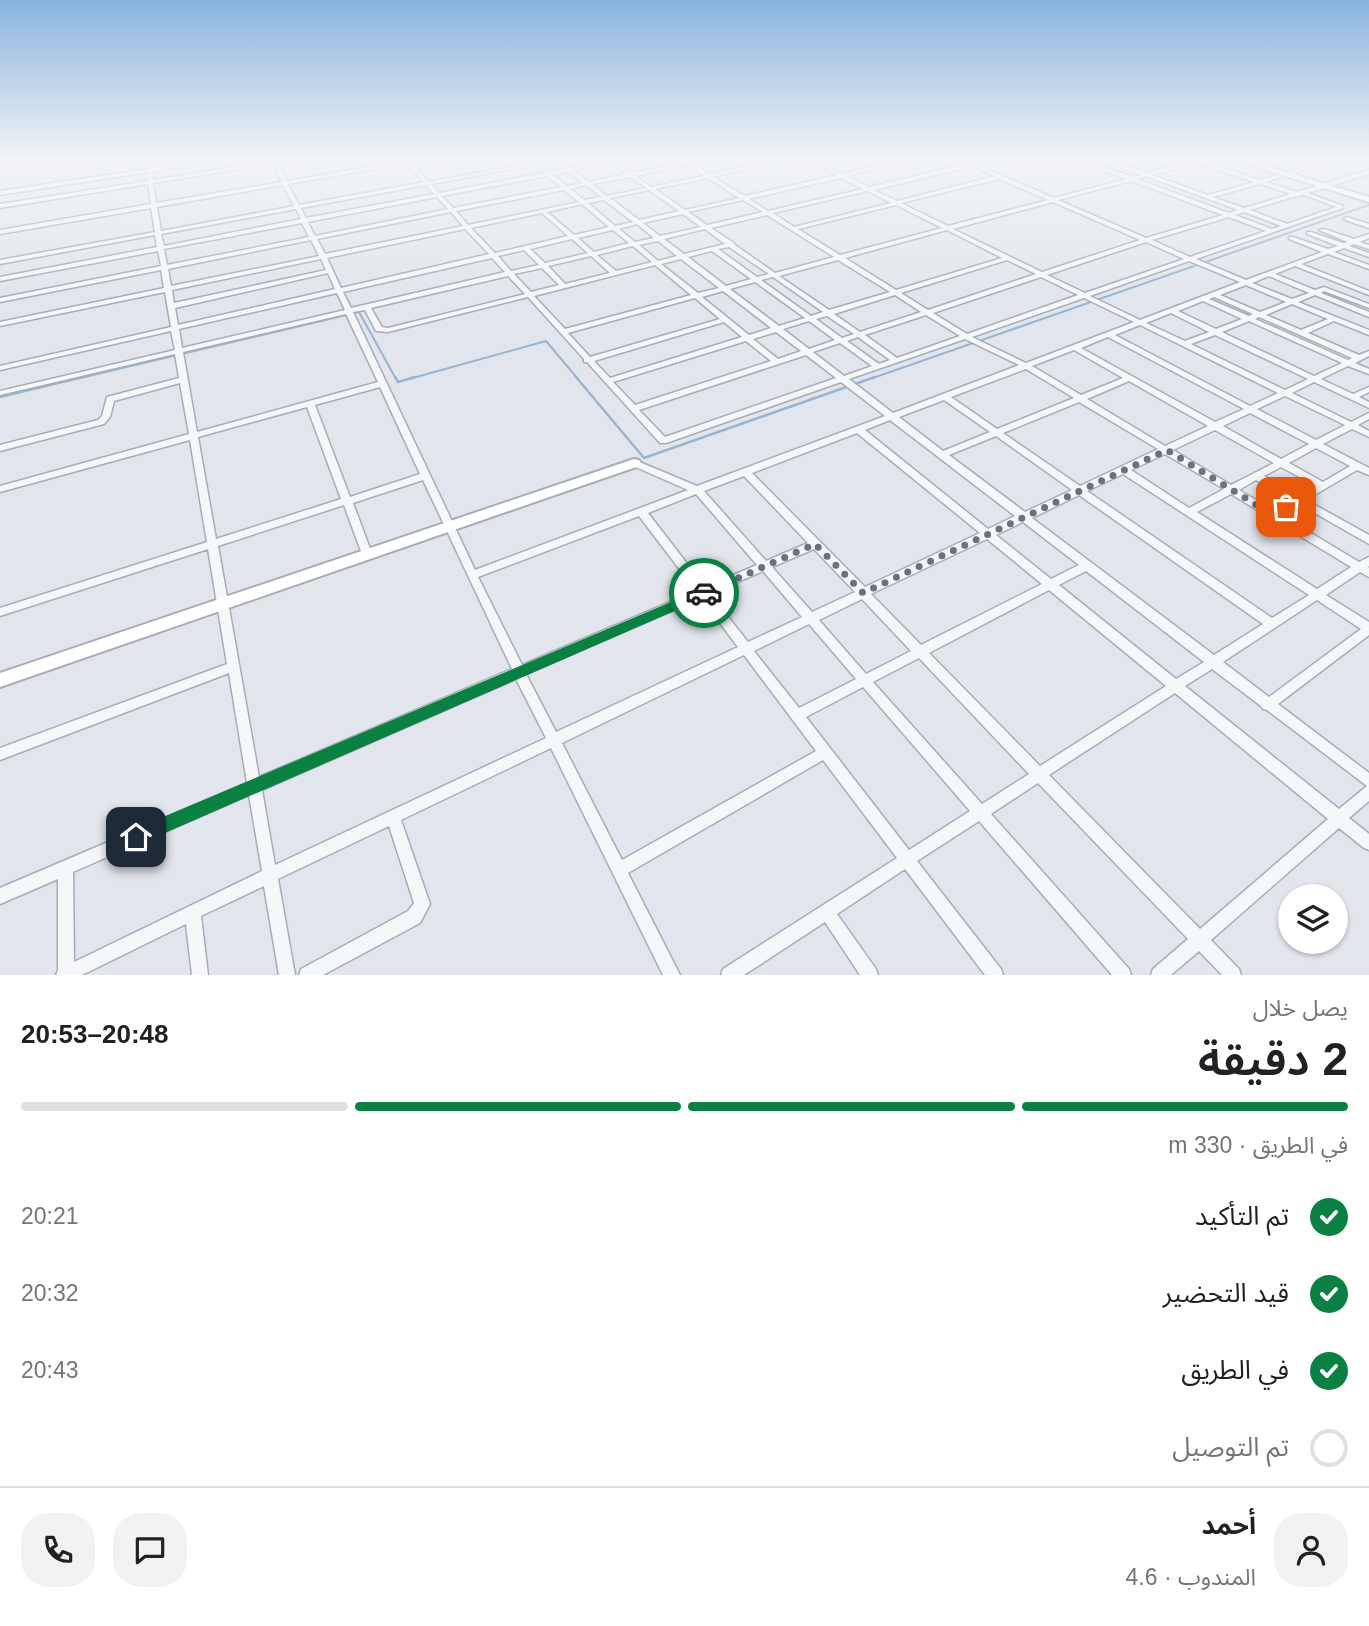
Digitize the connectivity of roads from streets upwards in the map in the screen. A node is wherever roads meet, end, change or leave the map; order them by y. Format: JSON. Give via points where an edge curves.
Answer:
{"nodes":[{"id":1,"x":163,"y":204,"type":"edge"},
{"id":2,"x":311,"y":204,"type":"edge"},
{"id":3,"x":389,"y":204,"type":"edge"},
{"id":4,"x":446,"y":204,"type":"edge"},
{"id":5,"x":484,"y":204,"type":"edge"},
{"id":6,"x":572,"y":204,"type":"edge"},
{"id":7,"x":586,"y":204,"type":"edge"},
{"id":8,"x":615,"y":204,"type":"edge"},
{"id":9,"x":676,"y":204,"type":"edge"},
{"id":10,"x":720,"y":204,"type":"edge"},
{"id":11,"x":753,"y":204,"type":"edge"},
{"id":12,"x":803,"y":204,"type":"edge"},
{"id":13,"x":890,"y":204,"type":"edge"},
{"id":14,"x":899,"y":204,"type":"edge"},
{"id":15,"x":1038,"y":204,"type":"edge"},
{"id":16,"x":1065,"y":204,"type":"edge"},
{"id":17,"x":1200,"y":204,"type":"edge"},
{"id":18,"x":1228,"y":204,"type":"edge"},
{"id":19,"x":1267,"y":204,"type":"edge"},
{"id":20,"x":1333,"y":204,"type":"edge"},
{"id":21,"x":154,"y":206,"type":"junction"},
{"id":22,"x":298,"y":207,"type":"junction"},
{"id":23,"x":452,"y":211,"type":"junction"},
{"id":24,"x":543,"y":211,"type":"junction"},
{"id":25,"x":1246,"y":211,"type":"junction"},
{"id":26,"x":687,"y":212,"type":"junction"},
{"id":27,"x":767,"y":213,"type":"junction"},
{"id":28,"x":1231,"y":216,"type":"junction"},
{"id":29,"x":1347,"y":219,"type":"dead end"},
{"id":30,"x":304,"y":221,"type":"junction"},
{"id":31,"x":639,"y":223,"type":"junction"},
{"id":32,"x":1288,"y":226,"type":"junction"},
{"id":33,"x":1369,"y":226,"type":"edge"},
{"id":34,"x":467,"y":227,"type":"junction"},
{"id":35,"x":708,"y":227,"type":"junction"},
{"id":36,"x":615,"y":228,"type":"junction"},
{"id":37,"x":947,"y":228,"type":"junction"},
{"id":38,"x":793,"y":229,"type":"junction"},
{"id":39,"x":1322,"y":230,"type":"dead end"},
{"id":40,"x":1272,"y":231,"type":"junction"},
{"id":41,"x":0,"y":232,"type":"edge"},
{"id":42,"x":158,"y":232,"type":"junction"},
{"id":43,"x":1309,"y":233,"type":"dead end"},
{"id":44,"x":1369,"y":236,"type":"edge"},
{"id":45,"x":574,"y":237,"type":"junction"},
{"id":46,"x":659,"y":238,"type":"junction"},
{"id":47,"x":1291,"y":238,"type":"dead end"},
{"id":48,"x":313,"y":239,"type":"junction"},
{"id":49,"x":1147,"y":240,"type":"junction"},
{"id":50,"x":1354,"y":241,"type":"junction"},
{"id":51,"x":634,"y":244,"type":"junction"},
{"id":52,"x":732,"y":244,"type":"junction"},
{"id":53,"x":1343,"y":245,"type":"junction"},
{"id":54,"x":1369,"y":247,"type":"edge"},
{"id":55,"x":161,"y":248,"type":"junction"},
{"id":56,"x":526,"y":248,"type":"junction"},
{"id":57,"x":713,"y":249,"type":"junction"},
{"id":58,"x":1328,"y":251,"type":"junction"},
{"id":59,"x":593,"y":254,"type":"junction"},
{"id":60,"x":1369,"y":255,"type":"edge"},
{"id":61,"x":493,"y":256,"type":"junction"},
{"id":62,"x":684,"y":256,"type":"junction"},
{"id":63,"x":323,"y":257,"type":"junction"},
{"id":64,"x":839,"y":257,"type":"junction"},
{"id":65,"x":1008,"y":258,"type":"junction"},
{"id":66,"x":1190,"y":259,"type":"junction"},
{"id":67,"x":0,"y":262,"type":"edge"},
{"id":68,"x":656,"y":263,"type":"junction"},
{"id":69,"x":1295,"y":264,"type":"junction"},
{"id":70,"x":542,"y":265,"type":"junction"},
{"id":71,"x":1369,"y":267,"type":"edge"},
{"id":72,"x":165,"y":268,"type":"junction"},
{"id":73,"x":330,"y":271,"type":"junction"},
{"id":74,"x":509,"y":273,"type":"junction"},
{"id":75,"x":614,"y":273,"type":"junction"},
{"id":76,"x":1269,"y":274,"type":"junction"},
{"id":77,"x":775,"y":275,"type":"junction"},
{"id":78,"x":1042,"y":275,"type":"junction"},
{"id":79,"x":0,"y":279,"type":"edge"},
{"id":80,"x":756,"y":280,"type":"junction"},
{"id":81,"x":1247,"y":282,"type":"junction"},
{"id":82,"x":563,"y":286,"type":"junction"},
{"id":83,"x":725,"y":288,"type":"junction"},
{"id":84,"x":169,"y":289,"type":"junction"},
{"id":85,"x":338,"y":291,"type":"junction"},
{"id":86,"x":896,"y":293,"type":"junction"},
{"id":87,"x":1314,"y":293,"type":"junction"},
{"id":88,"x":1369,"y":293,"type":"edge"},
{"id":89,"x":528,"y":295,"type":"junction"},
{"id":90,"x":1215,"y":295,"type":"junction"},
{"id":91,"x":696,"y":296,"type":"junction"},
{"id":92,"x":1085,"y":296,"type":"junction"},
{"id":93,"x":1204,"y":299,"type":"junction"},
{"id":94,"x":0,"y":300,"type":"edge"},
{"id":95,"x":1293,"y":301,"type":"junction"},
{"id":96,"x":1368,"y":305,"type":"edge"},
{"id":97,"x":172,"y":306,"type":"junction"},
{"id":98,"x":367,"y":307,"type":"junction"},
{"id":99,"x":347,"y":311,"type":"junction"},
{"id":100,"x":1172,"y":311,"type":"junction"},
{"id":101,"x":927,"y":312,"type":"junction"},
{"id":102,"x":828,"y":313,"type":"junction"},
{"id":103,"x":1259,"y":314,"type":"junction"},
{"id":104,"x":1369,"y":315,"type":"edge"},
{"id":105,"x":1334,"y":318,"type":"junction"},
{"id":106,"x":810,"y":319,"type":"junction"},
{"id":107,"x":1249,"y":319,"type":"junction"},
{"id":108,"x":725,"y":320,"type":"junction"},
{"id":109,"x":1140,"y":322,"type":"junction"},
{"id":110,"x":0,"y":324,"type":"edge"},
{"id":111,"x":175,"y":328,"type":"junction"},
{"id":112,"x":776,"y":329,"type":"junction"},
{"id":113,"x":562,"y":332,"type":"junction"},
{"id":114,"x":1216,"y":332,"type":"junction"},
{"id":115,"x":1301,"y":332,"type":"junction"},
{"id":116,"x":1369,"y":333,"type":"edge"},
{"id":117,"x":1108,"y":334,"type":"junction"},
{"id":118,"x":859,"y":335,"type":"junction"},
{"id":119,"x":967,"y":337,"type":"junction"},
{"id":120,"x":747,"y":338,"type":"junction"},
{"id":121,"x":841,"y":341,"type":"junction"},
{"id":122,"x":1185,"y":345,"type":"junction"},
{"id":123,"x":1074,"y":346,"type":"junction"},
{"id":124,"x":178,"y":351,"type":"junction"},
{"id":125,"x":807,"y":352,"type":"junction"},
{"id":126,"x":1369,"y":354,"type":"edge"},
{"id":127,"x":1359,"y":358,"type":"junction"},
{"id":128,"x":587,"y":360,"type":"junction"},
{"id":129,"x":897,"y":361,"type":"junction"},
{"id":130,"x":777,"y":362,"type":"junction"},
{"id":131,"x":1348,"y":363,"type":"junction"},
{"id":132,"x":1025,"y":365,"type":"junction"},
{"id":133,"x":878,"y":367,"type":"junction"},
{"id":134,"x":0,"y":368,"type":"edge"},
{"id":135,"x":1369,"y":372,"type":"edge"},
{"id":136,"x":1130,"y":378,"type":"junction"},
{"id":137,"x":841,"y":379,"type":"junction"},
{"id":138,"x":1315,"y":379,"type":"junction"},
{"id":139,"x":183,"y":380,"type":"junction"},
{"id":140,"x":607,"y":381,"type":"junction"},
{"id":141,"x":381,"y":384,"type":"junction"},
{"id":142,"x":1369,"y":389,"type":"edge"},
{"id":143,"x":0,"y":393,"type":"edge"},
{"id":144,"x":1285,"y":393,"type":"junction"},
{"id":145,"x":944,"y":396,"type":"junction"},
{"id":146,"x":1353,"y":397,"type":"junction"},
{"id":147,"x":1081,"y":398,"type":"junction"},
{"id":148,"x":310,"y":403,"type":"junction"},
{"id":149,"x":1369,"y":405,"type":"edge"},
{"id":150,"x":633,"y":409,"type":"junction"},
{"id":151,"x":1252,"y":410,"type":"junction"},
{"id":152,"x":1369,"y":416,"type":"edge"},
{"id":153,"x":891,"y":417,"type":"junction"},
{"id":154,"x":1350,"y":425,"type":"junction"},
{"id":155,"x":1217,"y":427,"type":"junction"},
{"id":156,"x":858,"y":429,"type":"junction"},
{"id":157,"x":995,"y":434,"type":"junction"},
{"id":158,"x":1369,"y":434,"type":"edge"},
{"id":159,"x":194,"y":435,"type":"junction"},
{"id":160,"x":1316,"y":443,"type":"junction"},
{"id":161,"x":0,"y":448,"type":"edge"},
{"id":162,"x":1167,"y":450,"type":"junction"},
{"id":163,"x":942,"y":455,"type":"junction"},
{"id":164,"x":634,"y":463,"type":"joint"},
{"id":165,"x":1281,"y":463,"type":"junction"},
{"id":166,"x":1357,"y":466,"type":"junction"},
{"id":167,"x":1124,"y":470,"type":"junction"},
{"id":168,"x":746,"y":472,"type":"junction"},
{"id":169,"x":1369,"y":472,"type":"edge"},
{"id":170,"x":425,"y":476,"type":"junction"},
{"id":171,"x":1256,"y":476,"type":"junction"},
{"id":172,"x":1323,"y":486,"type":"junction"},
{"id":173,"x":0,"y":489,"type":"edge"},
{"id":174,"x":1231,"y":489,"type":"junction"},
{"id":175,"x":698,"y":490,"type":"junction"},
{"id":176,"x":1078,"y":491,"type":"junction"},
{"id":177,"x":1300,"y":500,"type":"junction"},
{"id":178,"x":347,"y":501,"type":"junction"},
{"id":179,"x":641,"y":511,"type":"junction"},
{"id":180,"x":1189,"y":512,"type":"junction"},
{"id":181,"x":1273,"y":515,"type":"junction"},
{"id":182,"x":1023,"y":517,"type":"junction"},
{"id":183,"x":448,"y":526,"type":"junction"},
{"id":184,"x":986,"y":534,"type":"junction"},
{"id":185,"x":1369,"y":540,"type":"edge"},
{"id":186,"x":212,"y":544,"type":"junction"},
{"id":187,"x":815,"y":544,"type":"junction"},
{"id":188,"x":367,"y":554,"type":"junction"},
{"id":189,"x":765,"y":566,"type":"junction"},
{"id":190,"x":1087,"y":566,"type":"junction"},
{"id":191,"x":1366,"y":567,"type":"edge"},
{"id":192,"x":472,"y":575,"type":"junction"},
{"id":193,"x":1051,"y":586,"type":"junction"},
{"id":194,"x":704,"y":593,"type":"junction"},
{"id":195,"x":863,"y":593,"type":"junction"},
{"id":196,"x":1317,"y":594,"type":"junction"},
{"id":197,"x":223,"y":603,"type":"junction"},
{"id":198,"x":0,"y":612,"type":"edge"},
{"id":199,"x":810,"y":619,"type":"junction"},
{"id":200,"x":1272,"y":624,"type":"junction"},
{"id":201,"x":1369,"y":629,"type":"edge"},
{"id":202,"x":746,"y":649,"type":"junction"},
{"id":203,"x":922,"y":652,"type":"junction"},
{"id":204,"x":1213,"y":664,"type":"junction"},
{"id":205,"x":234,"y":666,"type":"junction"},
{"id":206,"x":519,"y":671,"type":"junction"},
{"id":207,"x":0,"y":680,"type":"edge"},
{"id":208,"x":865,"y":681,"type":"junction"},
{"id":209,"x":1176,"y":686,"type":"junction"},
{"id":210,"x":1267,"y":705,"type":"junction"},
{"id":211,"x":797,"y":715,"type":"junction"},
{"id":212,"x":554,"y":740,"type":"junction"},
{"id":213,"x":826,"y":752,"type":"junction"},
{"id":214,"x":0,"y":754,"type":"edge"},
{"id":215,"x":1039,"y":775,"type":"junction"},
{"id":216,"x":1369,"y":781,"type":"edge"},
{"id":217,"x":255,"y":786,"type":"junction"},
{"id":218,"x":1367,"y":798,"type":"edge"},
{"id":219,"x":981,"y":812,"type":"junction"},
{"id":220,"x":393,"y":817,"type":"junction"},
{"id":221,"x":1339,"y":819,"type":"junction"},
{"id":222,"x":1369,"y":844,"type":"edge"},
{"id":223,"x":908,"y":859,"type":"junction"},
{"id":224,"x":65,"y":868,"type":"junction"},
{"id":225,"x":619,"y":870,"type":"junction"},
{"id":226,"x":270,"y":875,"type":"junction"},
{"id":227,"x":0,"y":896,"type":"edge"},
{"id":228,"x":193,"y":912,"type":"junction"},
{"id":229,"x":827,"y":912,"type":"junction"},
{"id":230,"x":1199,"y":940,"type":"junction"},
{"id":231,"x":65,"y":975,"type":"edge"},
{"id":232,"x":200,"y":975,"type":"edge"},
{"id":233,"x":287,"y":975,"type":"edge"},
{"id":234,"x":307,"y":975,"type":"edge"},
{"id":235,"x":672,"y":975,"type":"edge"},
{"id":236,"x":729,"y":975,"type":"edge"},
{"id":237,"x":870,"y":975,"type":"edge"},
{"id":238,"x":995,"y":975,"type":"edge"},
{"id":239,"x":1123,"y":975,"type":"edge"},
{"id":240,"x":1160,"y":975,"type":"edge"},
{"id":241,"x":1233,"y":975,"type":"edge"}],
"edges":[{"from":1,"to":21,"type":"street"},
{"from":2,"to":22,"type":"street"},
{"from":3,"to":30,"type":"street"},
{"from":4,"to":23,"type":"street"},
{"from":5,"to":23,"type":"street"},
{"from":6,"to":24,"type":"street"},
{"from":7,"to":36,"type":"street"},
{"from":8,"to":31,"type":"street"},
{"from":9,"to":26,"type":"street"},
{"from":10,"to":26,"type":"street"},
{"from":11,"to":27,"type":"street"},
{"from":12,"to":27,"type":"street"},
{"from":13,"to":38,"type":"street"},
{"from":14,"to":37,"type":"street"},
{"from":15,"to":37,"type":"street"},
{"from":16,"to":49,"type":"street"},
{"from":17,"to":28,"type":"street"},
{"from":18,"to":25,"type":"street"},
{"from":19,"to":25,"type":"street"},
{"from":20,"to":32,"type":"street","via":[[1341,207]]},
{"from":21,"to":41,"type":"street"},
{"from":21,"to":42,"type":"street"},
{"from":22,"to":30,"type":"street"},
{"from":22,"to":42,"type":"street"},
{"from":23,"to":34,"type":"street"},
{"from":23,"to":48,"type":"street"},
{"from":24,"to":34,"type":"street"},
{"from":24,"to":45,"type":"street"},
{"from":25,"to":28,"type":"street"},
{"from":25,"to":32,"type":"street"},
{"from":26,"to":31,"type":"street"},
{"from":26,"to":35,"type":"street"},
{"from":27,"to":35,"type":"street"},
{"from":27,"to":38,"type":"street"},
{"from":28,"to":40,"type":"street"},
{"from":28,"to":49,"type":"street"},
{"from":29,"to":33,"type":"street"},
{"from":30,"to":48,"type":"street"},
{"from":30,"to":55,"type":"street"},
{"from":31,"to":36,"type":"street"},
{"from":31,"to":46,"type":"street"},
{"from":32,"to":40,"type":"street"},
{"from":34,"to":61,"type":"street"},
{"from":34,"to":63,"type":"street"},
{"from":35,"to":46,"type":"street"},
{"from":35,"to":52,"type":"street"},
{"from":36,"to":45,"type":"street"},
{"from":36,"to":51,"type":"street"},
{"from":37,"to":64,"type":"street"},
{"from":37,"to":65,"type":"street"},
{"from":38,"to":64,"type":"street"},
{"from":39,"to":50,"type":"street"},
{"from":40,"to":66,"type":"street"},
{"from":42,"to":55,"type":"street"},
{"from":42,"to":67,"type":"street"},
{"from":43,"to":53,"type":"street"},
{"from":44,"to":50,"type":"street"},
{"from":45,"to":56,"type":"street"},
{"from":45,"to":59,"type":"street"},
{"from":46,"to":51,"type":"street"},
{"from":46,"to":62,"type":"street"},
{"from":47,"to":58,"type":"street"},
{"from":48,"to":63,"type":"street"},
{"from":48,"to":72,"type":"street"},
{"from":49,"to":66,"type":"street"},
{"from":49,"to":78,"type":"street"},
{"from":50,"to":53,"type":"street"},
{"from":50,"to":54,"type":"street"},
{"from":51,"to":59,"type":"street"},
{"from":51,"to":68,"type":"street"},
{"from":52,"to":57,"type":"street"},
{"from":52,"to":77,"type":"street"},
{"from":53,"to":58,"type":"street"},
{"from":53,"to":60,"type":"street"},
{"from":55,"to":72,"type":"street"},
{"from":55,"to":79,"type":"street"},
{"from":56,"to":61,"type":"street"},
{"from":56,"to":70,"type":"street"},
{"from":57,"to":62,"type":"street"},
{"from":57,"to":80,"type":"street"},
{"from":58,"to":69,"type":"street"},
{"from":58,"to":71,"type":"street"},
{"from":59,"to":70,"type":"street"},
{"from":59,"to":75,"type":"street"},
{"from":61,"to":74,"type":"street"},
{"from":61,"to":85,"type":"street"},
{"from":62,"to":68,"type":"street"},
{"from":62,"to":83,"type":"street"},
{"from":63,"to":73,"type":"street"},
{"from":63,"to":84,"type":"street"},
{"from":64,"to":77,"type":"street"},
{"from":64,"to":86,"type":"street"},
{"from":65,"to":78,"type":"street"},
{"from":65,"to":86,"type":"street"},
{"from":66,"to":81,"type":"street"},
{"from":66,"to":92,"type":"street"},
{"from":68,"to":75,"type":"street"},
{"from":68,"to":91,"type":"street"},
{"from":69,"to":76,"type":"street"},
{"from":69,"to":88,"type":"street"},
{"from":70,"to":74,"type":"street"},
{"from":70,"to":82,"type":"street"},
{"from":72,"to":84,"type":"street"},
{"from":72,"to":94,"type":"street"},
{"from":73,"to":85,"type":"street"},
{"from":73,"to":97,"type":"street"},
{"from":74,"to":89,"type":"street"},
{"from":74,"to":98,"type":"street"},
{"from":75,"to":82,"type":"street"},
{"from":76,"to":81,"type":"street"},
{"from":76,"to":87,"type":"street"},
{"from":77,"to":80,"type":"street"},
{"from":77,"to":102,"type":"street"},
{"from":78,"to":92,"type":"street"},
{"from":78,"to":101,"type":"street"},
{"from":80,"to":83,"type":"street"},
{"from":80,"to":106,"type":"street"},
{"from":81,"to":90,"type":"street"},
{"from":81,"to":95,"type":"street"},
{"from":82,"to":89,"type":"street"},
{"from":83,"to":91,"type":"street"},
{"from":83,"to":112,"type":"street"},
{"from":84,"to":97,"type":"street"},
{"from":84,"to":110,"type":"street"},
{"from":85,"to":99,"type":"street"},
{"from":85,"to":111,"type":"street"},
{"from":86,"to":101,"type":"street"},
{"from":86,"to":102,"type":"street"},
{"from":87,"to":95,"type":"street"},
{"from":87,"to":96,"type":"street","via":[[1328,289]]},
{"from":87,"to":104,"type":"street"},
{"from":89,"to":98,"type":"street","via":[[383,330]]},
{"from":89,"to":113,"type":"street"},
{"from":90,"to":93,"type":"street"},
{"from":90,"to":103,"type":"street"},
{"from":91,"to":108,"type":"street"},
{"from":91,"to":113,"type":"street"},
{"from":92,"to":109,"type":"street"},
{"from":92,"to":119,"type":"street"},
{"from":93,"to":100,"type":"street"},
{"from":93,"to":107,"type":"street"},
{"from":95,"to":103,"type":"street"},
{"from":95,"to":105,"type":"street"},
{"from":97,"to":111,"type":"street"},
{"from":98,"to":99,"type":"street"},
{"from":99,"to":124,"type":"street"},
{"from":99,"to":141,"type":"street"},
{"from":100,"to":109,"type":"street"},
{"from":100,"to":114,"type":"street"},
{"from":101,"to":118,"type":"street"},
{"from":101,"to":119,"type":"street"},
{"from":102,"to":106,"type":"street"},
{"from":102,"to":118,"type":"street"},
{"from":103,"to":107,"type":"street"},
{"from":103,"to":115,"type":"street"},
{"from":105,"to":115,"type":"street"},
{"from":105,"to":116,"type":"street"},
{"from":106,"to":112,"type":"street"},
{"from":106,"to":121,"type":"street"},
{"from":107,"to":114,"type":"street"},
{"from":107,"to":131,"type":"street"},
{"from":108,"to":120,"type":"street"},
{"from":108,"to":128,"type":"street"},
{"from":109,"to":117,"type":"street"},
{"from":109,"to":122,"type":"street"},
{"from":111,"to":124,"type":"street"},
{"from":111,"to":134,"type":"street"},
{"from":112,"to":120,"type":"street"},
{"from":112,"to":125,"type":"street"},
{"from":113,"to":128,"type":"street"},
{"from":114,"to":122,"type":"street"},
{"from":114,"to":138,"type":"street"},
{"from":115,"to":127,"type":"street"},
{"from":117,"to":123,"type":"street"},
{"from":117,"to":151,"type":"street"},
{"from":118,"to":121,"type":"street"},
{"from":118,"to":129,"type":"street"},
{"from":119,"to":129,"type":"street"},
{"from":119,"to":132,"type":"street"},
{"from":120,"to":130,"type":"street"},
{"from":120,"to":140,"type":"street"},
{"from":121,"to":125,"type":"street"},
{"from":121,"to":133,"type":"street"},
{"from":122,"to":144,"type":"street"},
{"from":123,"to":132,"type":"street"},
{"from":123,"to":136,"type":"street"},
{"from":124,"to":139,"type":"street"},
{"from":124,"to":143,"type":"street"},
{"from":125,"to":130,"type":"street"},
{"from":125,"to":137,"type":"street"},
{"from":126,"to":127,"type":"street"},
{"from":127,"to":131,"type":"street"},
{"from":128,"to":140,"type":"street"},
{"from":129,"to":133,"type":"street"},
{"from":130,"to":150,"type":"street"},
{"from":131,"to":135,"type":"street"},
{"from":131,"to":138,"type":"street"},
{"from":132,"to":145,"type":"street"},
{"from":132,"to":147,"type":"street"},
{"from":133,"to":137,"type":"street"},
{"from":136,"to":147,"type":"street"},
{"from":136,"to":155,"type":"street"},
{"from":137,"to":150,"type":"street","via":[[669,440],[660,440]]},
{"from":137,"to":153,"type":"street"},
{"from":138,"to":144,"type":"street"},
{"from":138,"to":146,"type":"street"},
{"from":139,"to":159,"type":"street"},
{"from":139,"to":161,"type":"street","via":[[110,399],[101,422]]},
{"from":140,"to":150,"type":"street"},
{"from":141,"to":148,"type":"street"},
{"from":141,"to":170,"type":"street"},
{"from":142,"to":146,"type":"street"},
{"from":144,"to":151,"type":"street"},
{"from":144,"to":154,"type":"street"},
{"from":145,"to":153,"type":"street"},
{"from":145,"to":157,"type":"street"},
{"from":146,"to":149,"type":"street"},
{"from":147,"to":157,"type":"street"},
{"from":147,"to":162,"type":"street"},
{"from":148,"to":159,"type":"street"},
{"from":148,"to":178,"type":"street"},
{"from":151,"to":155,"type":"street"},
{"from":151,"to":160,"type":"street"},
{"from":152,"to":154,"type":"street"},
{"from":153,"to":156,"type":"street"},
{"from":153,"to":163,"type":"street"},
{"from":154,"to":158,"type":"street"},
{"from":154,"to":160,"type":"street"},
{"from":155,"to":162,"type":"street"},
{"from":155,"to":165,"type":"street"},
{"from":156,"to":168,"type":"street"},
{"from":156,"to":184,"type":"street"},
{"from":157,"to":163,"type":"street"},
{"from":157,"to":176,"type":"street"},
{"from":159,"to":173,"type":"street"},
{"from":159,"to":186,"type":"street"},
{"from":160,"to":165,"type":"street"},
{"from":160,"to":166,"type":"street"},
{"from":162,"to":167,"type":"street"},
{"from":162,"to":174,"type":"street"},
{"from":163,"to":182,"type":"street"},
{"from":164,"to":175,"type":"street"},
{"from":164,"to":183,"type":"street"},
{"from":165,"to":171,"type":"street"},
{"from":165,"to":172,"type":"street"},
{"from":166,"to":169,"type":"street"},
{"from":166,"to":172,"type":"street"},
{"from":167,"to":176,"type":"street"},
{"from":167,"to":180,"type":"street"},
{"from":168,"to":175,"type":"street"},
{"from":168,"to":187,"type":"street"},
{"from":170,"to":178,"type":"street"},
{"from":170,"to":183,"type":"street"},
{"from":171,"to":174,"type":"street"},
{"from":171,"to":177,"type":"street"},
{"from":172,"to":177,"type":"street"},
{"from":174,"to":180,"type":"street"},
{"from":174,"to":181,"type":"street"},
{"from":175,"to":179,"type":"street"},
{"from":175,"to":189,"type":"street"},
{"from":176,"to":182,"type":"street"},
{"from":176,"to":200,"type":"street"},
{"from":177,"to":181,"type":"street"},
{"from":177,"to":185,"type":"street"},
{"from":178,"to":186,"type":"street"},
{"from":178,"to":188,"type":"street"},
{"from":179,"to":192,"type":"street"},
{"from":179,"to":194,"type":"street"},
{"from":180,"to":196,"type":"street"},
{"from":181,"to":191,"type":"street"},
{"from":182,"to":184,"type":"street"},
{"from":182,"to":190,"type":"street"},
{"from":183,"to":188,"type":"street"},
{"from":183,"to":192,"type":"street"},
{"from":184,"to":193,"type":"street"},
{"from":184,"to":195,"type":"street"},
{"from":186,"to":197,"type":"street"},
{"from":186,"to":198,"type":"street"},
{"from":187,"to":189,"type":"street"},
{"from":187,"to":195,"type":"street"},
{"from":188,"to":197,"type":"street"},
{"from":189,"to":194,"type":"street"},
{"from":189,"to":199,"type":"street"},
{"from":190,"to":193,"type":"street"},
{"from":190,"to":204,"type":"street"},
{"from":191,"to":196,"type":"street"},
{"from":192,"to":206,"type":"street"},
{"from":193,"to":203,"type":"street"},
{"from":193,"to":209,"type":"street"},
{"from":194,"to":202,"type":"street"},
{"from":194,"to":206,"type":"street"},
{"from":195,"to":199,"type":"street"},
{"from":195,"to":203,"type":"street"},
{"from":196,"to":200,"type":"street"},
{"from":196,"to":201,"type":"street"},
{"from":197,"to":205,"type":"street"},
{"from":197,"to":207,"type":"street"},
{"from":199,"to":202,"type":"street"},
{"from":199,"to":208,"type":"street"},
{"from":200,"to":204,"type":"street"},
{"from":201,"to":210,"type":"street"},
{"from":202,"to":211,"type":"street"},
{"from":202,"to":212,"type":"street"},
{"from":203,"to":208,"type":"street"},
{"from":203,"to":215,"type":"street"},
{"from":204,"to":209,"type":"street"},
{"from":204,"to":210,"type":"street"},
{"from":205,"to":214,"type":"street"},
{"from":205,"to":217,"type":"street"},
{"from":206,"to":212,"type":"street"},
{"from":206,"to":217,"type":"street"},
{"from":208,"to":211,"type":"street"},
{"from":208,"to":219,"type":"street"},
{"from":209,"to":215,"type":"street"},
{"from":209,"to":221,"type":"street"},
{"from":210,"to":216,"type":"street"},
{"from":211,"to":213,"type":"street"},
{"from":212,"to":220,"type":"street"},
{"from":212,"to":225,"type":"street"},
{"from":213,"to":223,"type":"street"},
{"from":213,"to":225,"type":"street"},
{"from":215,"to":219,"type":"street"},
{"from":215,"to":230,"type":"street"},
{"from":217,"to":224,"type":"street"},
{"from":217,"to":226,"type":"street"},
{"from":218,"to":221,"type":"street"},
{"from":219,"to":223,"type":"street"},
{"from":219,"to":239,"type":"street"},
{"from":220,"to":226,"type":"street"},
{"from":220,"to":234,"type":"street","via":[[422,904],[420,911]]},
{"from":221,"to":222,"type":"street"},
{"from":221,"to":230,"type":"street"},
{"from":223,"to":229,"type":"street"},
{"from":223,"to":238,"type":"street"},
{"from":224,"to":227,"type":"street"},
{"from":224,"to":231,"type":"street"},
{"from":225,"to":235,"type":"street"},
{"from":226,"to":228,"type":"street"},
{"from":226,"to":233,"type":"street"},
{"from":228,"to":231,"type":"street"},
{"from":228,"to":232,"type":"street"},
{"from":229,"to":236,"type":"street"},
{"from":229,"to":237,"type":"street"},
{"from":230,"to":240,"type":"street"},
{"from":230,"to":241,"type":"street"}]}
